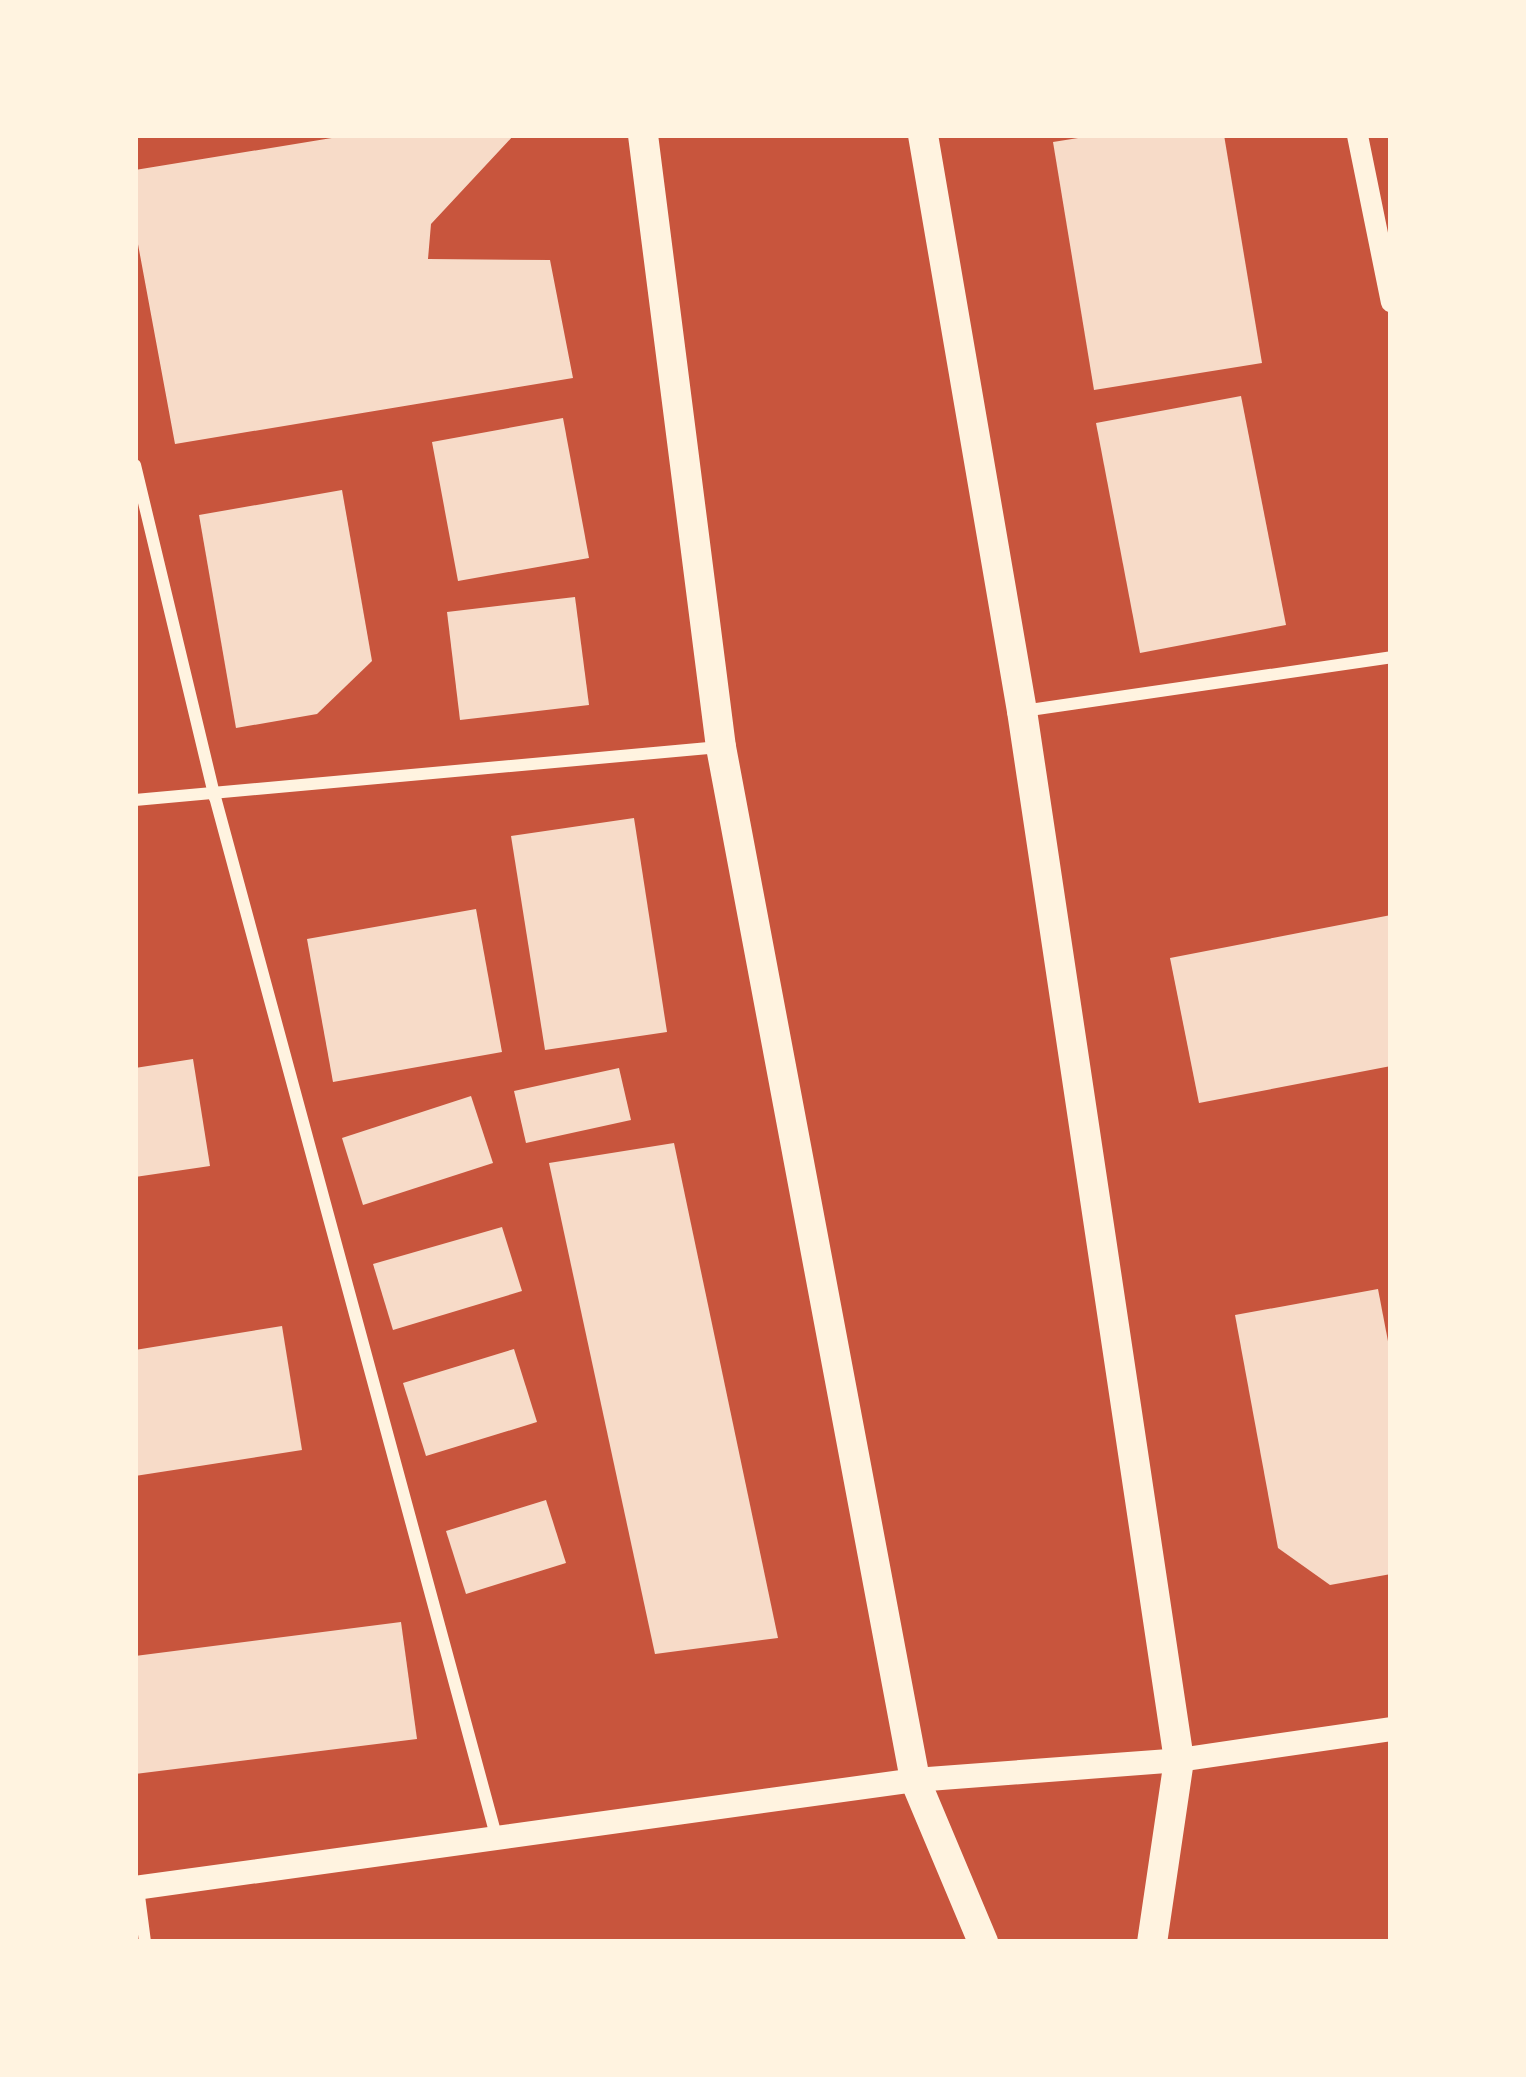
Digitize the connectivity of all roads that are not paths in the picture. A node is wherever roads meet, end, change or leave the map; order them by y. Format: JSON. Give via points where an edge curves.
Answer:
{"nodes":[{"id":1,"x":643,"y":135,"type":"edge"},
{"id":2,"x":923,"y":135,"type":"edge"},
{"id":3,"x":1357,"y":135,"type":"edge"},
{"id":4,"x":1391,"y":302,"type":"edge"},
{"id":5,"x":135,"y":465,"type":"edge"},
{"id":6,"x":1391,"y":657,"type":"edge"},
{"id":7,"x":1022,"y":711,"type":"junction"},
{"id":8,"x":721,"y":747,"type":"junction"},
{"id":9,"x":215,"y":797,"type":"junction"},
{"id":10,"x":135,"y":800,"type":"edge"},
{"id":11,"x":1391,"y":1729,"type":"edge"},
{"id":12,"x":1179,"y":1760,"type":"junction"},
{"id":13,"x":915,"y":1780,"type":"junction"},
{"id":14,"x":497,"y":1840,"type":"junction"},
{"id":15,"x":137,"y":1888,"type":"edge"},
{"id":16,"x":145,"y":1942,"type":"edge"},
{"id":17,"x":983,"y":1942,"type":"edge"},
{"id":18,"x":1151,"y":1942,"type":"edge"}],
"edges":[{"from":1,"to":8,"type":"main road"},
{"from":2,"to":7,"type":"main road"},
{"from":3,"to":4,"type":"street"},
{"from":5,"to":9,"type":"street"},
{"from":6,"to":7,"type":"street"},
{"from":7,"to":12,"type":"main road"},
{"from":8,"to":9,"type":"street"},
{"from":8,"to":13,"type":"main road"},
{"from":9,"to":10,"type":"street"},
{"from":9,"to":14,"type":"street"},
{"from":11,"to":12,"type":"main road"},
{"from":12,"to":13,"type":"main road"},
{"from":12,"to":18,"type":"main road"},
{"from":13,"to":14,"type":"main road"},
{"from":13,"to":17,"type":"main road"},
{"from":14,"to":15,"type":"main road"},
{"from":15,"to":16,"type":"street"}]}
